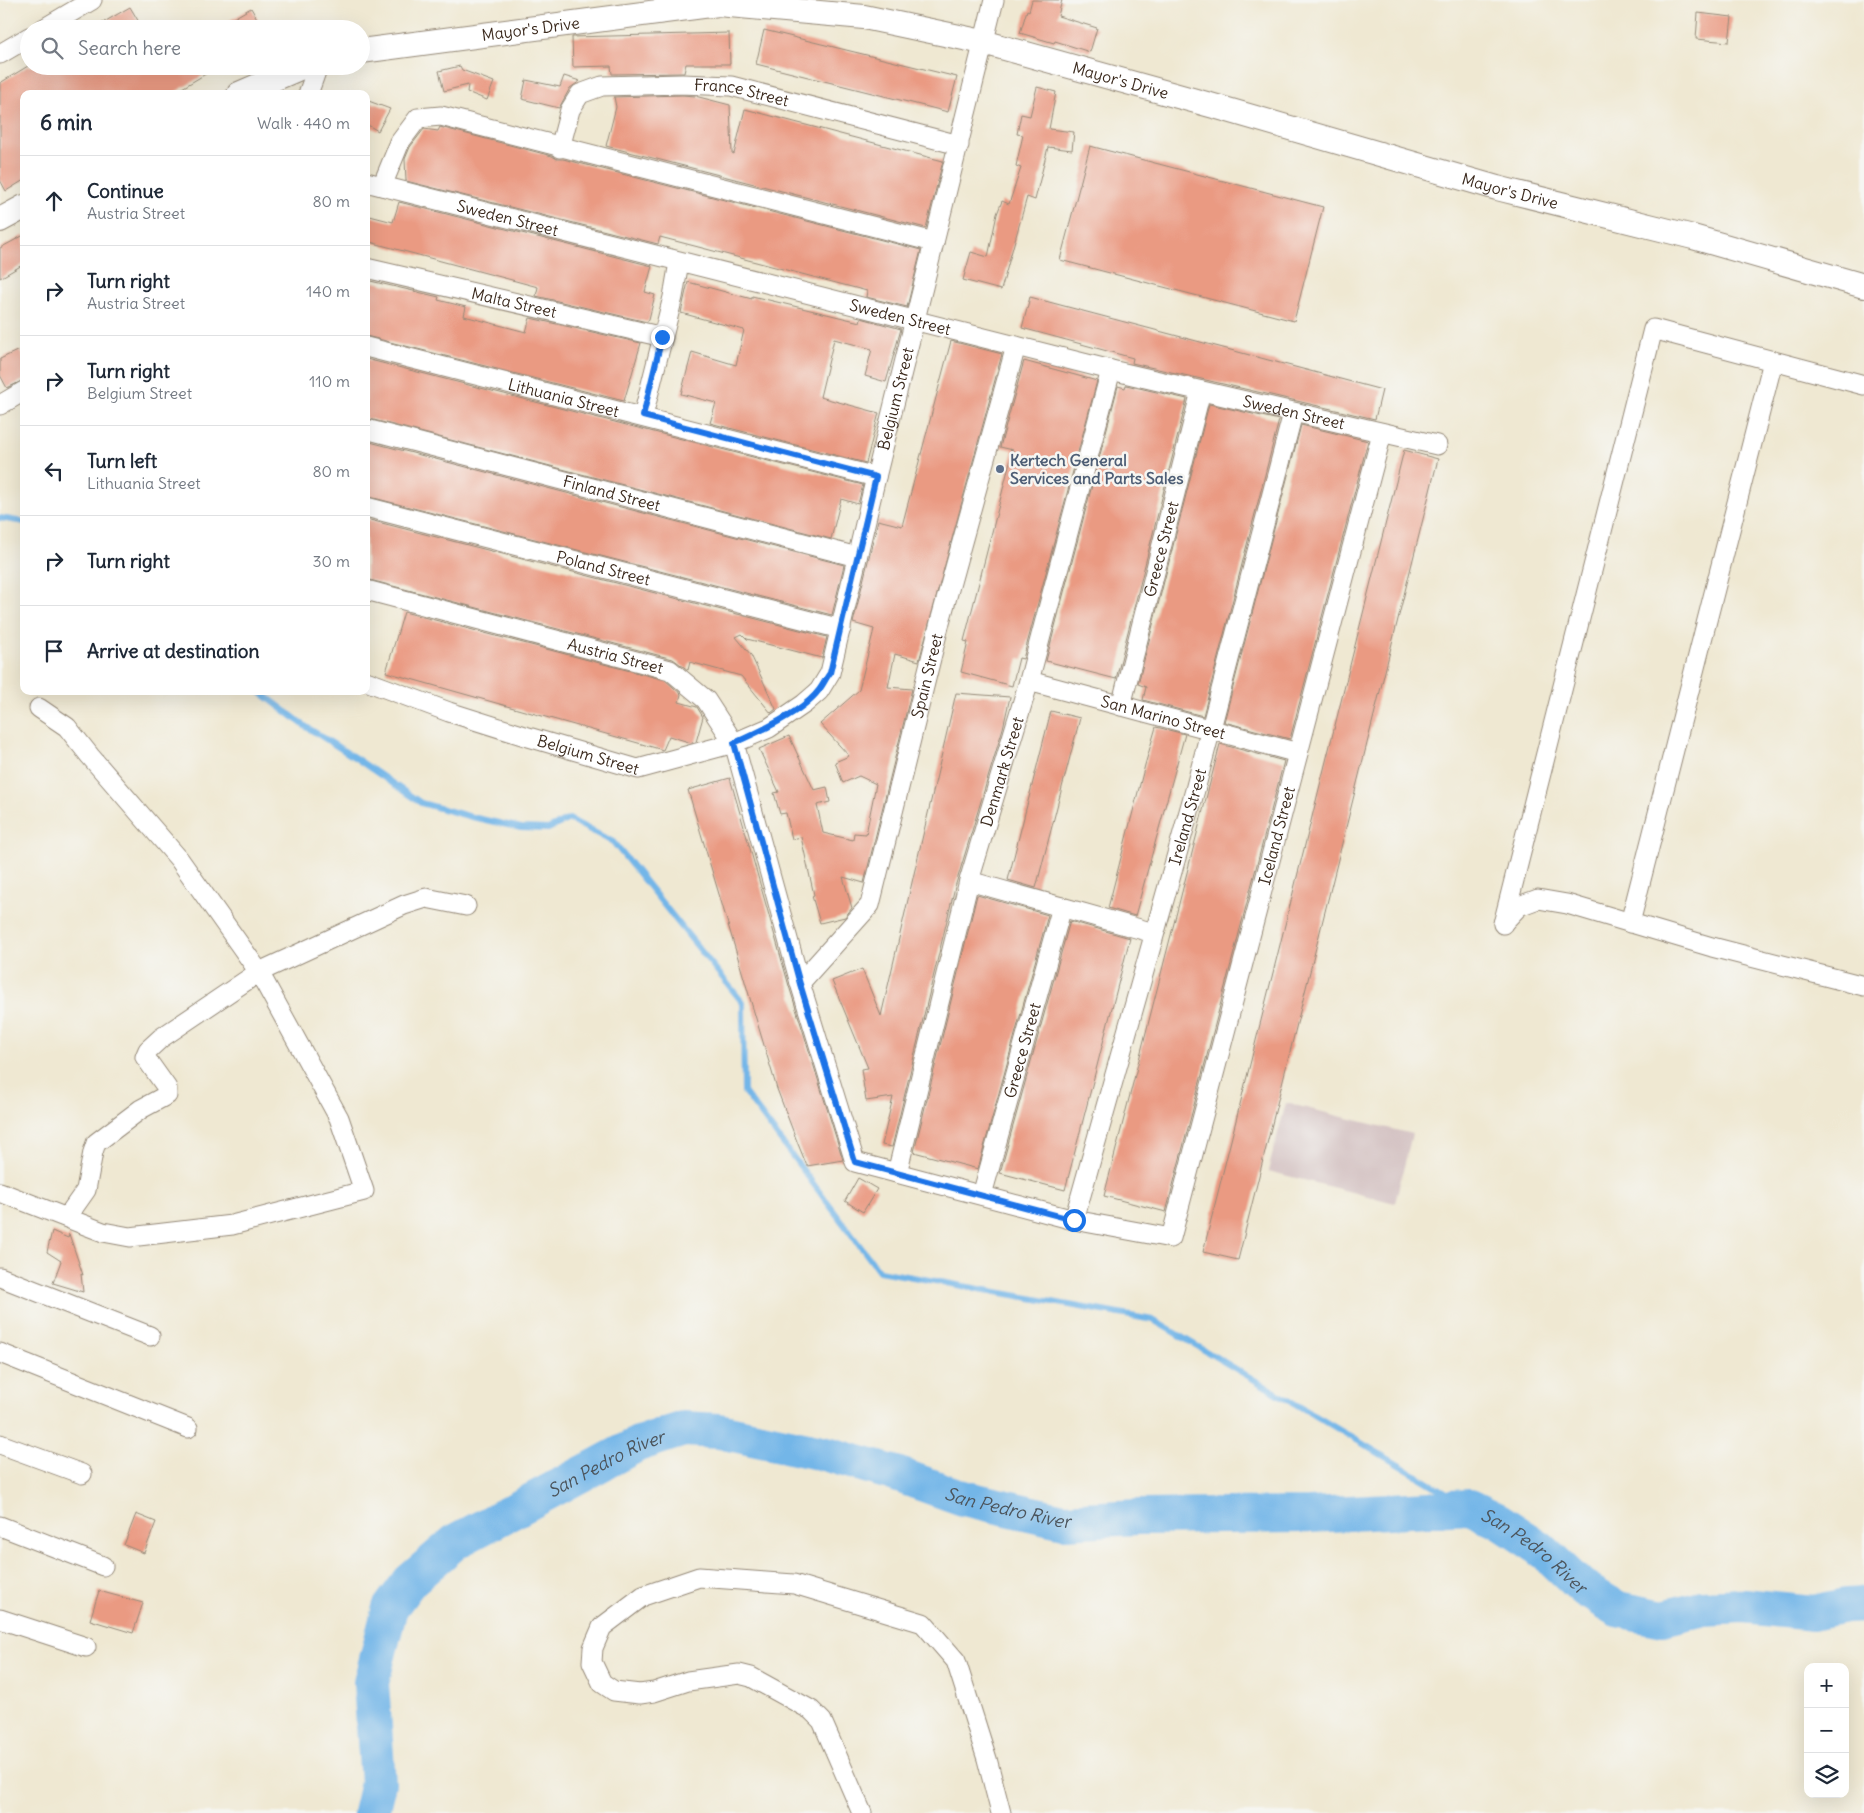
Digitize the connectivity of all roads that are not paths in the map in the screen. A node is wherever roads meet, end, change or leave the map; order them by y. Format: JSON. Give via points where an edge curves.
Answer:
{"nodes":[{"id":1,"x":92,"y":0,"type":"edge"},
{"id":2,"x":994,"y":0,"type":"edge"},
{"id":3,"x":59,"y":20,"type":"edge"},
{"id":4,"x":20,"y":42,"type":"edge"},
{"id":5,"x":983,"y":42,"type":"junction"},
{"id":6,"x":370,"y":49,"type":"edge"},
{"id":7,"x":0,"y":54,"type":"edge"},
{"id":8,"x":283,"y":75,"type":"edge"},
{"id":9,"x":315,"y":75,"type":"edge"},
{"id":10,"x":248,"y":90,"type":"edge"},
{"id":11,"x":309,"y":90,"type":"edge"},
{"id":12,"x":959,"y":145,"type":"junction"},
{"id":13,"x":560,"y":148,"type":"junction"},
{"id":14,"x":374,"y":184,"type":"edge"},
{"id":15,"x":20,"y":208,"type":"edge"},
{"id":16,"x":0,"y":220,"type":"edge"},
{"id":17,"x":934,"y":242,"type":"junction"},
{"id":18,"x":679,"y":262,"type":"junction"},
{"id":19,"x":370,"y":269,"type":"edge"},
{"id":20,"x":1864,"y":286,"type":"edge"},
{"id":21,"x":914,"y":320,"type":"junction"},
{"id":22,"x":662,"y":337,"type":"junction"},
{"id":23,"x":1016,"y":346,"type":"junction"},
{"id":24,"x":370,"y":348,"type":"edge"},
{"id":25,"x":1774,"y":361,"type":"junction"},
{"id":26,"x":1111,"y":370,"type":"junction"},
{"id":27,"x":1864,"y":385,"type":"edge"},
{"id":28,"x":1201,"y":391,"type":"junction"},
{"id":29,"x":20,"y":393,"type":"edge"},
{"id":30,"x":0,"y":405,"type":"edge"},
{"id":31,"x":1293,"y":413,"type":"junction"},
{"id":32,"x":643,"y":416,"type":"junction"},
{"id":33,"x":370,"y":430,"type":"edge"},
{"id":34,"x":1382,"y":433,"type":"junction"},
{"id":35,"x":1437,"y":444,"type":"dead end"},
{"id":36,"x":876,"y":477,"type":"junction"},
{"id":37,"x":370,"y":508,"type":"edge"},
{"id":38,"x":857,"y":557,"type":"junction"},
{"id":39,"x":370,"y":591,"type":"edge"},
{"id":40,"x":840,"y":629,"type":"junction"},
{"id":41,"x":1029,"y":681,"type":"junction"},
{"id":42,"x":370,"y":682,"type":"edge"},
{"id":43,"x":1121,"y":706,"type":"junction"},
{"id":44,"x":40,"y":708,"type":"dead end"},
{"id":45,"x":1210,"y":731,"type":"junction"},
{"id":46,"x":734,"y":743,"type":"junction"},
{"id":47,"x":1298,"y":753,"type":"junction"},
{"id":48,"x":969,"y":881,"type":"junction"},
{"id":49,"x":466,"y":906,"type":"dead end"},
{"id":50,"x":1062,"y":907,"type":"junction"},
{"id":51,"x":1630,"y":923,"type":"junction"},
{"id":52,"x":1154,"y":932,"type":"junction"},
{"id":53,"x":259,"y":972,"type":"junction"},
{"id":54,"x":800,"y":984,"type":"junction"},
{"id":55,"x":1864,"y":986,"type":"edge"},
{"id":56,"x":897,"y":1173,"type":"junction"},
{"id":57,"x":0,"y":1192,"type":"edge"},
{"id":58,"x":982,"y":1195,"type":"junction"},
{"id":59,"x":67,"y":1217,"type":"junction"},
{"id":60,"x":1074,"y":1220,"type":"junction"},
{"id":61,"x":1172,"y":1238,"type":"joint"},
{"id":62,"x":0,"y":1277,"type":"edge"},
{"id":63,"x":150,"y":1336,"type":"dead end"},
{"id":64,"x":0,"y":1353,"type":"edge"},
{"id":65,"x":188,"y":1428,"type":"dead end"},
{"id":66,"x":0,"y":1444,"type":"edge"},
{"id":67,"x":82,"y":1474,"type":"dead end"},
{"id":68,"x":0,"y":1526,"type":"edge"},
{"id":69,"x":103,"y":1566,"type":"dead end"},
{"id":70,"x":0,"y":1619,"type":"edge"},
{"id":71,"x":86,"y":1647,"type":"dead end"},
{"id":72,"x":862,"y":1813,"type":"edge"},
{"id":73,"x":1001,"y":1813,"type":"edge"}],
"edges":[{"from":1,"to":3,"type":"street"},
{"from":2,"to":5,"type":"street","name":"Belgium Street"},
{"from":4,"to":7,"type":"street"},
{"from":5,"to":6,"type":"street","name":"Mayor's Drive","via":[[864,17],[718,4]]},
{"from":5,"to":12,"type":"street","name":"Belgium Street"},
{"from":5,"to":20,"type":"street","name":"Mayor's Drive","via":[[1497,188]]},
{"from":8,"to":10,"type":"street"},
{"from":9,"to":11,"type":"street"},
{"from":12,"to":13,"type":"street","name":"France Street","via":[[731,86],[682,84],[602,86],[580,94],[570,110]]},
{"from":12,"to":17,"type":"street","name":"Belgium Street"},
{"from":13,"to":14,"type":"street","via":[[441,116],[418,118]]},
{"from":13,"to":17,"type":"street"},
{"from":14,"to":18,"type":"street","name":"Sweden Street"},
{"from":15,"to":16,"type":"street"},
{"from":17,"to":21,"type":"street","name":"Belgium Street"},
{"from":18,"to":21,"type":"street","name":"Sweden Street"},
{"from":18,"to":22,"type":"street"},
{"from":19,"to":22,"type":"street","name":"Malta Street"},
{"from":21,"to":23,"type":"street","name":"Sweden Street"},
{"from":21,"to":36,"type":"street","name":"Belgium Street"},
{"from":22,"to":32,"type":"street"},
{"from":23,"to":26,"type":"street","name":"Sweden Street"},
{"from":23,"to":54,"type":"street","name":"Spain Street","via":[[940,622],[870,905]]},
{"from":24,"to":32,"type":"street","name":"Lithuania Street"},
{"from":25,"to":27,"type":"street"},
{"from":25,"to":51,"type":"street"},
{"from":25,"to":51,"type":"street","via":[[1653,329],[1502,924],[1519,906],[1538,899]]},
{"from":26,"to":28,"type":"street","name":"Sweden Street"},
{"from":26,"to":41,"type":"street","name":"Denmark Street"},
{"from":28,"to":31,"type":"street","name":"Sweden Street"},
{"from":28,"to":43,"type":"street","name":"Greece Street"},
{"from":29,"to":30,"type":"street"},
{"from":31,"to":34,"type":"street","name":"Sweden Street"},
{"from":31,"to":45,"type":"street","name":"Ireland Street"},
{"from":32,"to":36,"type":"street","name":"Lithuania Street"},
{"from":33,"to":38,"type":"street","name":"Finland Street"},
{"from":34,"to":35,"type":"street","name":"Sweden Street"},
{"from":34,"to":47,"type":"street","name":"Iceland Street"},
{"from":36,"to":38,"type":"street","name":"Belgium Street"},
{"from":37,"to":40,"type":"street","name":"Poland Street"},
{"from":38,"to":40,"type":"street","name":"Belgium Street"},
{"from":39,"to":46,"type":"street","name":"Austria Street","via":[[670,670],[706,700]]},
{"from":40,"to":46,"type":"street","name":"Belgium Street","via":[[830,673],[819,691],[769,728]]},
{"from":41,"to":43,"type":"street","name":"San Marino Street"},
{"from":41,"to":48,"type":"street","name":"Denmark Street"},
{"from":42,"to":46,"type":"street","name":"Belgium Street","via":[[459,715],[638,769]]},
{"from":43,"to":45,"type":"street","name":"San Marino Street"},
{"from":44,"to":53,"type":"street","via":[[68,727],[179,859]]},
{"from":45,"to":47,"type":"street","name":"San Marino Street"},
{"from":45,"to":52,"type":"street","name":"Ireland Street"},
{"from":46,"to":54,"type":"street","name":"Austria Street"},
{"from":47,"to":61,"type":"street","name":"Iceland Street"},
{"from":48,"to":50,"type":"street"},
{"from":48,"to":56,"type":"street","name":"Denmark Street"},
{"from":49,"to":53,"type":"street","via":[[426,898],[404,905]]},
{"from":50,"to":52,"type":"street"},
{"from":50,"to":58,"type":"street","name":"Greece Street"},
{"from":51,"to":55,"type":"street"},
{"from":52,"to":60,"type":"street","name":"Ireland Street"},
{"from":53,"to":59,"type":"street","via":[[148,1050],[146,1057],[168,1088],[167,1095],[141,1109],[96,1143],[86,1190]]},
{"from":53,"to":59,"type":"street","via":[[339,1118],[364,1191],[232,1225],[130,1237],[103,1232]]},
{"from":54,"to":56,"type":"street","name":"Austria Street","via":[[855,1162]]},
{"from":56,"to":58,"type":"street","name":"Austria Street"},
{"from":57,"to":59,"type":"street"},
{"from":58,"to":60,"type":"street","name":"Austria Street"},
{"from":60,"to":61,"type":"street","name":"Austria Street"},
{"from":62,"to":63,"type":"street"},
{"from":64,"to":65,"type":"street"},
{"from":66,"to":67,"type":"street"},
{"from":68,"to":69,"type":"street"},
{"from":70,"to":71,"type":"street"},
{"from":72,"to":73,"type":"street","via":[[822,1721],[810,1710],[751,1677],[739,1674],[688,1680],[640,1694],[614,1691],[602,1683],[592,1662],[593,1648],[602,1626],[643,1596],[699,1577],[794,1584],[924,1623],[956,1661]]}]}
